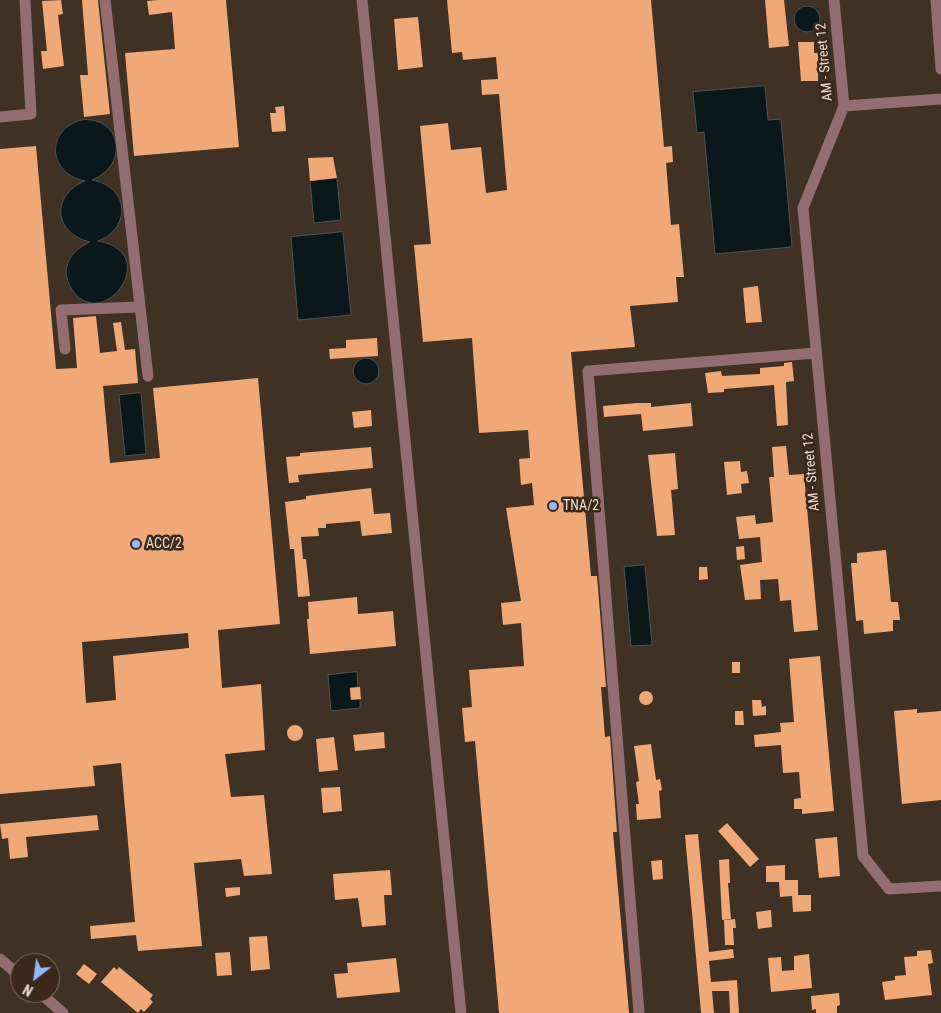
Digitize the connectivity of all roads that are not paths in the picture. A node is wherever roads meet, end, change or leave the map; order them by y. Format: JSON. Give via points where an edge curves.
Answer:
{"nodes":[{"id":1,"x":25,"y":0,"type":"edge"},
{"id":2,"x":105,"y":0,"type":"edge"},
{"id":3,"x":362,"y":0,"type":"edge"},
{"id":4,"x":834,"y":0,"type":"edge"},
{"id":5,"x":936,"y":0,"type":"edge"},
{"id":6,"x":941,"y":70,"type":"edge"},
{"id":7,"x":941,"y":99,"type":"edge"},
{"id":8,"x":844,"y":106,"type":"junction"},
{"id":9,"x":0,"y":117,"type":"edge"},
{"id":10,"x":140,"y":307,"type":"junction"},
{"id":11,"x":65,"y":349,"type":"dead end"},
{"id":12,"x":816,"y":353,"type":"junction"},
{"id":13,"x":148,"y":376,"type":"dead end"},
{"id":14,"x":941,"y":886,"type":"edge"},
{"id":15,"x":0,"y":960,"type":"edge"},
{"id":16,"x":10,"y":968,"type":"edge"},
{"id":17,"x":52,"y":1003,"type":"edge"},
{"id":18,"x":63,"y":1013,"type":"edge"},
{"id":19,"x":460,"y":1013,"type":"edge"},
{"id":20,"x":639,"y":1013,"type":"edge"}],
"edges":[{"from":1,"to":9,"type":"lane","via":[[31,114]]},
{"from":2,"to":10,"type":"lane"},
{"from":3,"to":19,"type":"lane"},
{"from":4,"to":8,"type":"lane","name":"AM - Street 12"},
{"from":5,"to":6,"type":"lane"},
{"from":7,"to":8,"type":"lane"},
{"from":8,"to":12,"type":"lane","name":"AM - Street 12","via":[[803,208]]},
{"from":10,"to":11,"type":"lane","via":[[61,310]]},
{"from":10,"to":13,"type":"lane"},
{"from":12,"to":14,"type":"lane","name":"AM - Street 12","via":[[863,856],[889,889]]},
{"from":12,"to":20,"type":"lane","via":[[588,370]]},
{"from":15,"to":16,"type":"lane"},
{"from":17,"to":18,"type":"lane"}]}
